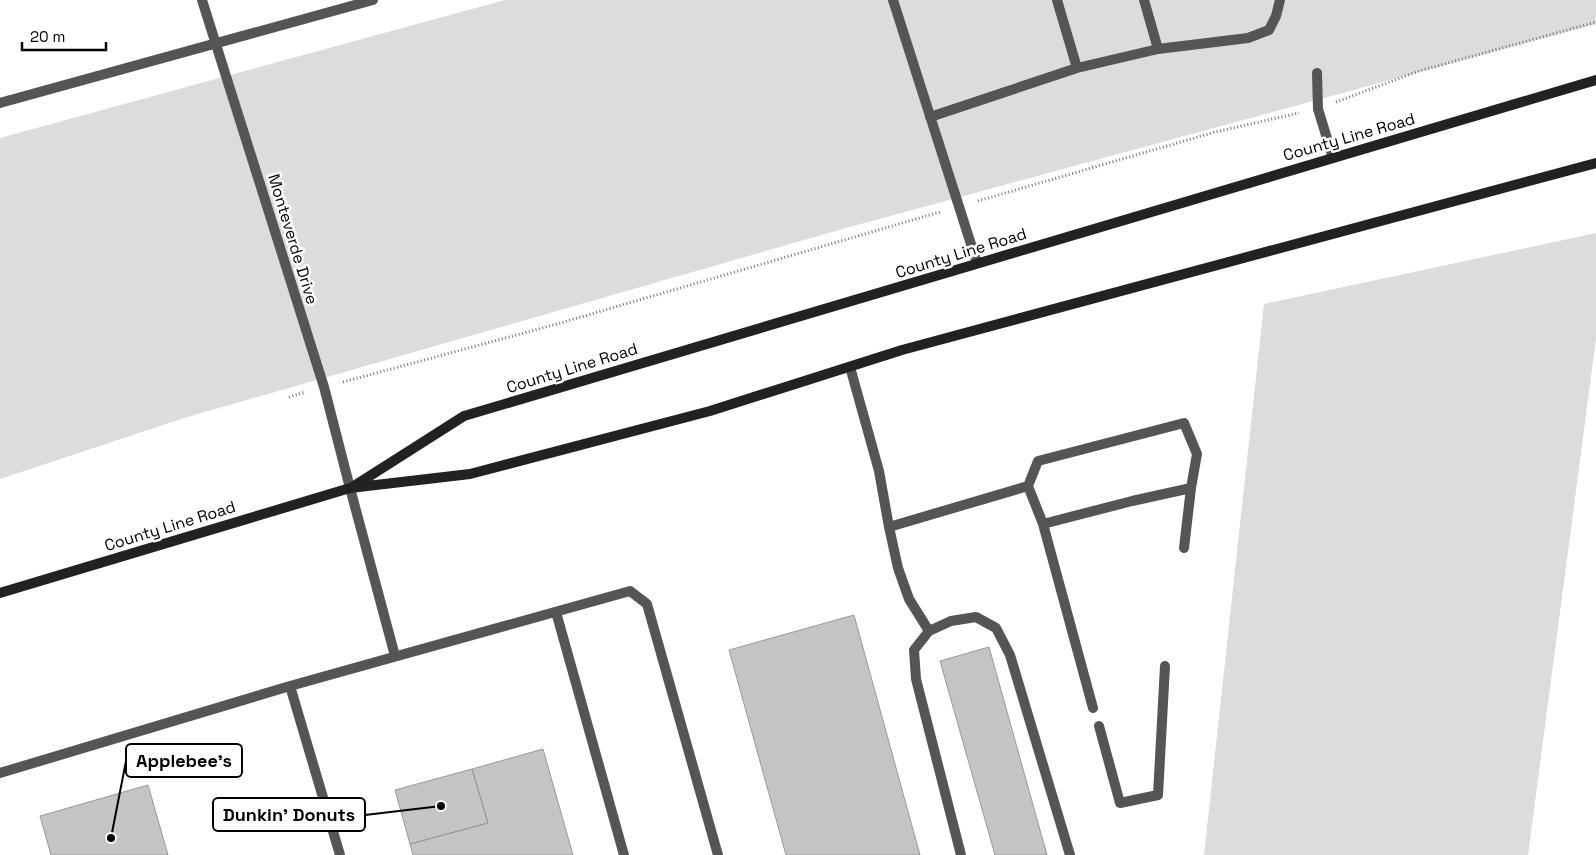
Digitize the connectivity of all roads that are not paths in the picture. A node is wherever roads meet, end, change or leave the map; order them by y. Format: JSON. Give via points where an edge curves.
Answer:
{"nodes":[{"id":1,"x":202,"y":0,"type":"edge"},
{"id":2,"x":373,"y":0,"type":"edge"},
{"id":3,"x":893,"y":0,"type":"edge"},
{"id":4,"x":1058,"y":0,"type":"edge"},
{"id":5,"x":1144,"y":0,"type":"edge"},
{"id":6,"x":1280,"y":0,"type":"edge"},
{"id":7,"x":216,"y":42,"type":"junction"},
{"id":8,"x":1158,"y":50,"type":"junction"},
{"id":9,"x":1077,"y":68,"type":"junction"},
{"id":10,"x":1317,"y":73,"type":"dead end"},
{"id":11,"x":1596,"y":80,"type":"edge"},
{"id":12,"x":0,"y":103,"type":"edge"},
{"id":13,"x":930,"y":117,"type":"junction"},
{"id":14,"x":1333,"y":158,"type":"junction"},
{"id":15,"x":1596,"y":163,"type":"edge"},
{"id":16,"x":977,"y":263,"type":"junction"},
{"id":17,"x":850,"y":367,"type":"junction"},
{"id":18,"x":1028,"y":486,"type":"junction"},
{"id":19,"x":350,"y":488,"type":"junction"},
{"id":20,"x":1191,"y":488,"type":"junction"},
{"id":21,"x":1043,"y":524,"type":"junction"},
{"id":22,"x":889,"y":527,"type":"junction"},
{"id":23,"x":1184,"y":548,"type":"dead end"},
{"id":24,"x":0,"y":593,"type":"edge"},
{"id":25,"x":556,"y":612,"type":"junction"},
{"id":26,"x":929,"y":631,"type":"junction"},
{"id":27,"x":395,"y":656,"type":"junction"},
{"id":28,"x":1165,"y":666,"type":"dead end"},
{"id":29,"x":290,"y":686,"type":"junction"},
{"id":30,"x":1093,"y":708,"type":"dead end"},
{"id":31,"x":1099,"y":726,"type":"dead end"},
{"id":32,"x":0,"y":773,"type":"edge"},
{"id":33,"x":340,"y":855,"type":"edge"},
{"id":34,"x":624,"y":855,"type":"edge"},
{"id":35,"x":718,"y":855,"type":"edge"},
{"id":36,"x":961,"y":855,"type":"edge"},
{"id":37,"x":1070,"y":855,"type":"edge"}],
"edges":[{"from":1,"to":7,"type":"street","name":"Monteverde Drive"},
{"from":2,"to":7,"type":"street"},
{"from":3,"to":13,"type":"street"},
{"from":4,"to":9,"type":"street"},
{"from":5,"to":8,"type":"street"},
{"from":6,"to":8,"type":"street","via":[[1269,30],[1248,38]]},
{"from":7,"to":12,"type":"street"},
{"from":7,"to":19,"type":"street","name":"Monteverde Drive","via":[[324,387]]},
{"from":8,"to":9,"type":"street"},
{"from":9,"to":13,"type":"street"},
{"from":10,"to":14,"type":"street","via":[[1318,108]]},
{"from":11,"to":14,"type":"main road","name":"County Line Road"},
{"from":13,"to":16,"type":"street"},
{"from":14,"to":16,"type":"main road","name":"County Line Road"},
{"from":15,"to":17,"type":"main road","name":"County Line Road","via":[[902,350]]},
{"from":16,"to":19,"type":"main road","name":"County Line Road","via":[[464,416]]},
{"from":17,"to":19,"type":"main road","name":"County Line Road","via":[[710,411],[470,474]]},
{"from":17,"to":22,"type":"street","via":[[879,471]]},
{"from":18,"to":20,"type":"street","via":[[1038,461],[1184,423],[1198,454]]},
{"from":18,"to":21,"type":"street"},
{"from":18,"to":22,"type":"street"},
{"from":19,"to":24,"type":"main road","name":"County Line Road"},
{"from":19,"to":27,"type":"street","name":"Monteverde Drive"},
{"from":20,"to":21,"type":"street"},
{"from":20,"to":23,"type":"street"},
{"from":21,"to":30,"type":"street"},
{"from":22,"to":26,"type":"street","via":[[909,598]]},
{"from":25,"to":27,"type":"street"},
{"from":25,"to":34,"type":"street"},
{"from":25,"to":35,"type":"street","via":[[630,591],[647,604]]},
{"from":26,"to":36,"type":"street","via":[[914,650],[916,679]]},
{"from":26,"to":37,"type":"street","via":[[951,621],[976,617],[996,628],[1010,655]]},
{"from":27,"to":29,"type":"street"},
{"from":28,"to":31,"type":"street","via":[[1158,795],[1120,803]]},
{"from":29,"to":32,"type":"street"},
{"from":29,"to":33,"type":"street"}]}
